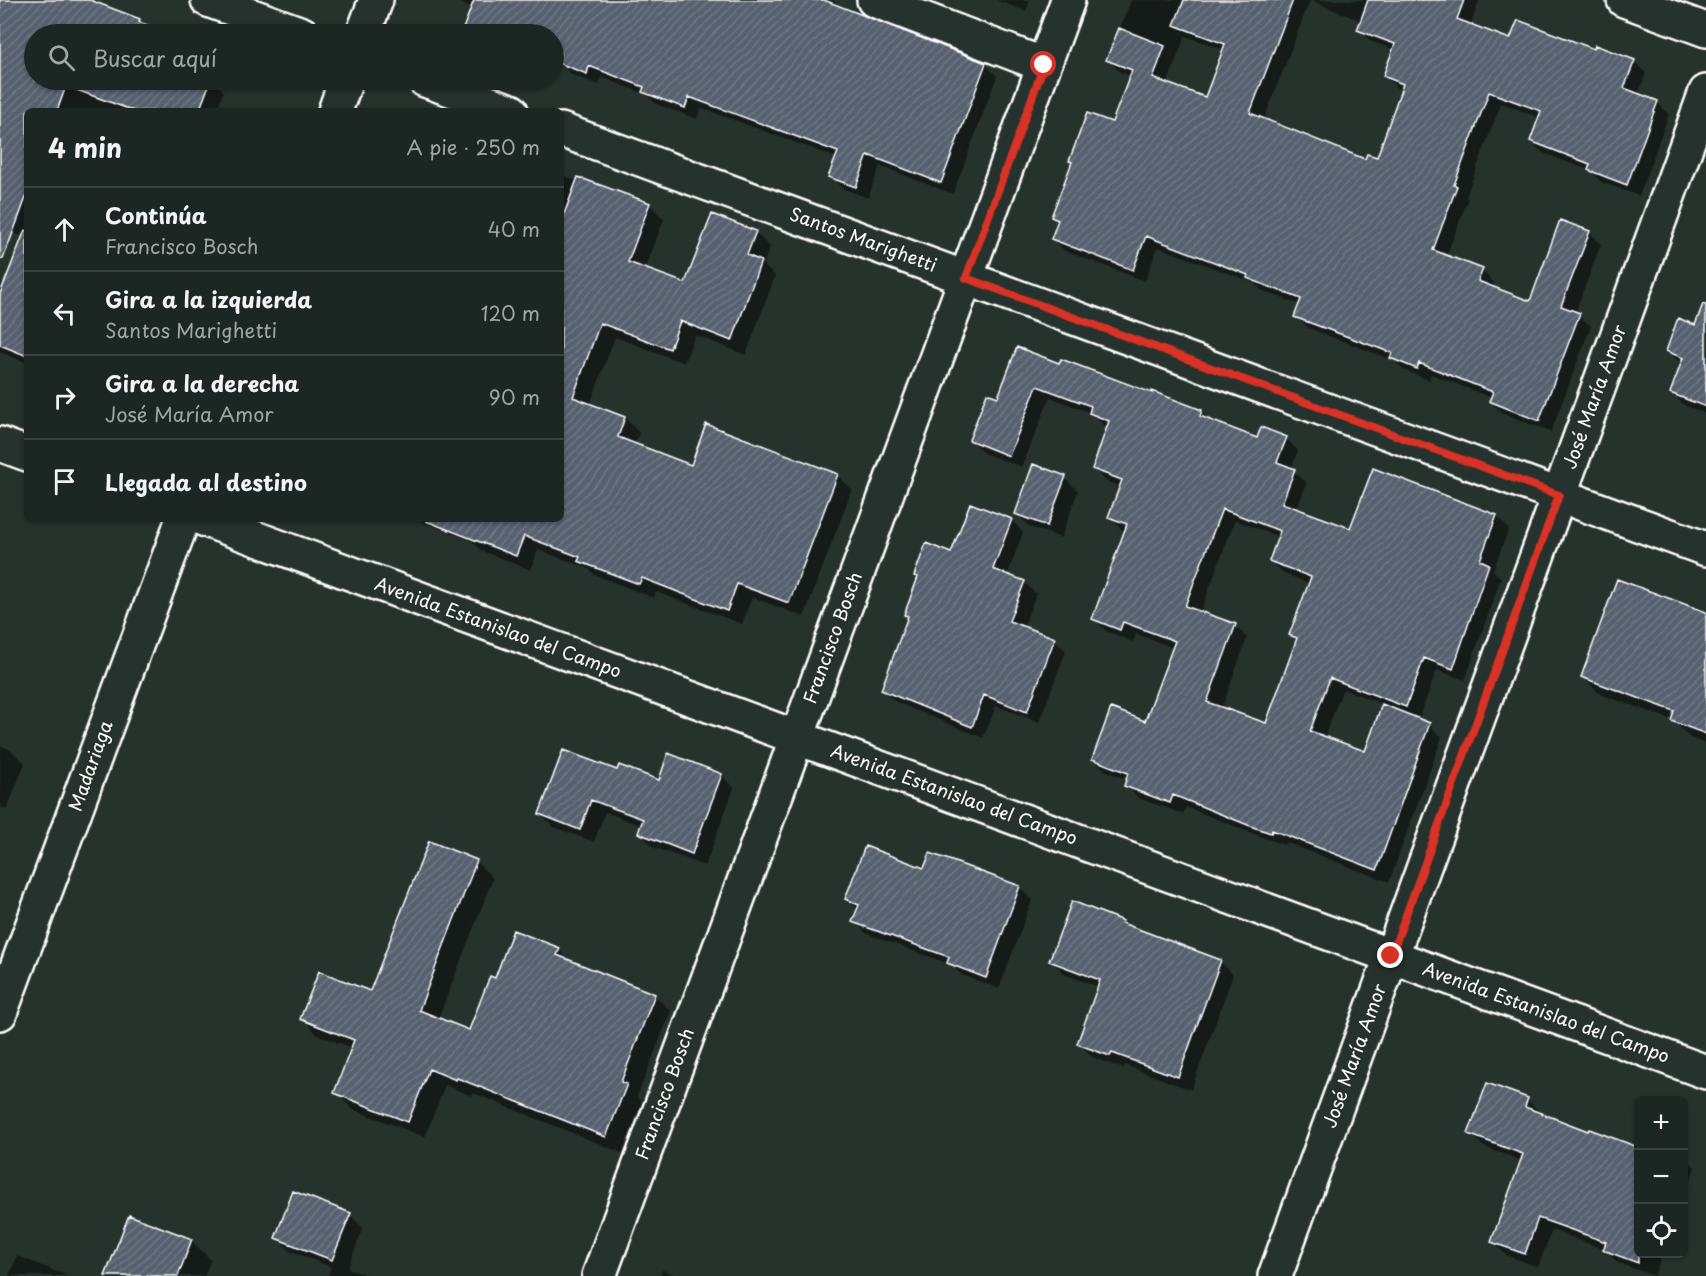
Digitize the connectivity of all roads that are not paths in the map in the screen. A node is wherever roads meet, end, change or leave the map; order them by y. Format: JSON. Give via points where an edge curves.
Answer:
{"nodes":[{"id":1,"x":208,"y":0,"type":"edge"},
{"id":2,"x":376,"y":0,"type":"edge"},
{"id":3,"x":874,"y":0,"type":"edge"},
{"id":4,"x":1068,"y":0,"type":"edge"},
{"id":5,"x":1624,"y":0,"type":"edge"},
{"id":6,"x":274,"y":24,"type":"edge"},
{"id":7,"x":367,"y":24,"type":"edge"},
{"id":8,"x":1706,"y":30,"type":"edge"},
{"id":9,"x":1044,"y":65,"type":"junction"},
{"id":10,"x":342,"y":90,"type":"edge"},
{"id":11,"x":453,"y":90,"type":"edge"},
{"id":12,"x":1706,"y":92,"type":"edge"},
{"id":13,"x":336,"y":108,"type":"edge"},
{"id":14,"x":503,"y":108,"type":"edge"},
{"id":15,"x":564,"y":130,"type":"edge"},
{"id":16,"x":966,"y":278,"type":"junction"},
{"id":17,"x":0,"y":444,"type":"edge"},
{"id":18,"x":24,"y":453,"type":"edge"},
{"id":19,"x":1559,"y":495,"type":"junction"},
{"id":20,"x":182,"y":522,"type":"edge"},
{"id":21,"x":211,"y":522,"type":"edge"},
{"id":22,"x":1706,"y":549,"type":"edge"},
{"id":23,"x":797,"y":737,"type":"junction"},
{"id":24,"x":1391,"y":956,"type":"junction"},
{"id":25,"x":0,"y":1013,"type":"edge"},
{"id":26,"x":1706,"y":1072,"type":"edge"},
{"id":27,"x":598,"y":1276,"type":"edge"},
{"id":28,"x":1275,"y":1276,"type":"edge"}],
"edges":[{"from":1,"to":6,"type":"street"},
{"from":2,"to":7,"type":"street"},
{"from":3,"to":9,"type":"street"},
{"from":4,"to":9,"type":"street","name":"Francisco Bosch"},
{"from":5,"to":8,"type":"street"},
{"from":9,"to":16,"type":"street","name":"Francisco Bosch"},
{"from":10,"to":13,"type":"street"},
{"from":11,"to":14,"type":"street"},
{"from":12,"to":19,"type":"street","name":"José María Amor"},
{"from":15,"to":16,"type":"street","name":"Santos Marighetti"},
{"from":16,"to":19,"type":"street","name":"Santos Marighetti"},
{"from":16,"to":23,"type":"street","name":"Francisco Bosch"},
{"from":17,"to":18,"type":"street"},
{"from":19,"to":22,"type":"street","name":"Santos Marighetti"},
{"from":19,"to":24,"type":"street","name":"José María Amor"},
{"from":20,"to":25,"type":"street","name":"Madariaga"},
{"from":21,"to":23,"type":"street","name":"Avenida Estanislao del Campo"},
{"from":23,"to":24,"type":"street","name":"Avenida Estanislao del Campo"},
{"from":23,"to":27,"type":"street","name":"Francisco Bosch"},
{"from":24,"to":26,"type":"street","name":"Avenida Estanislao del Campo"},
{"from":24,"to":28,"type":"street","name":"José María Amor"}]}
